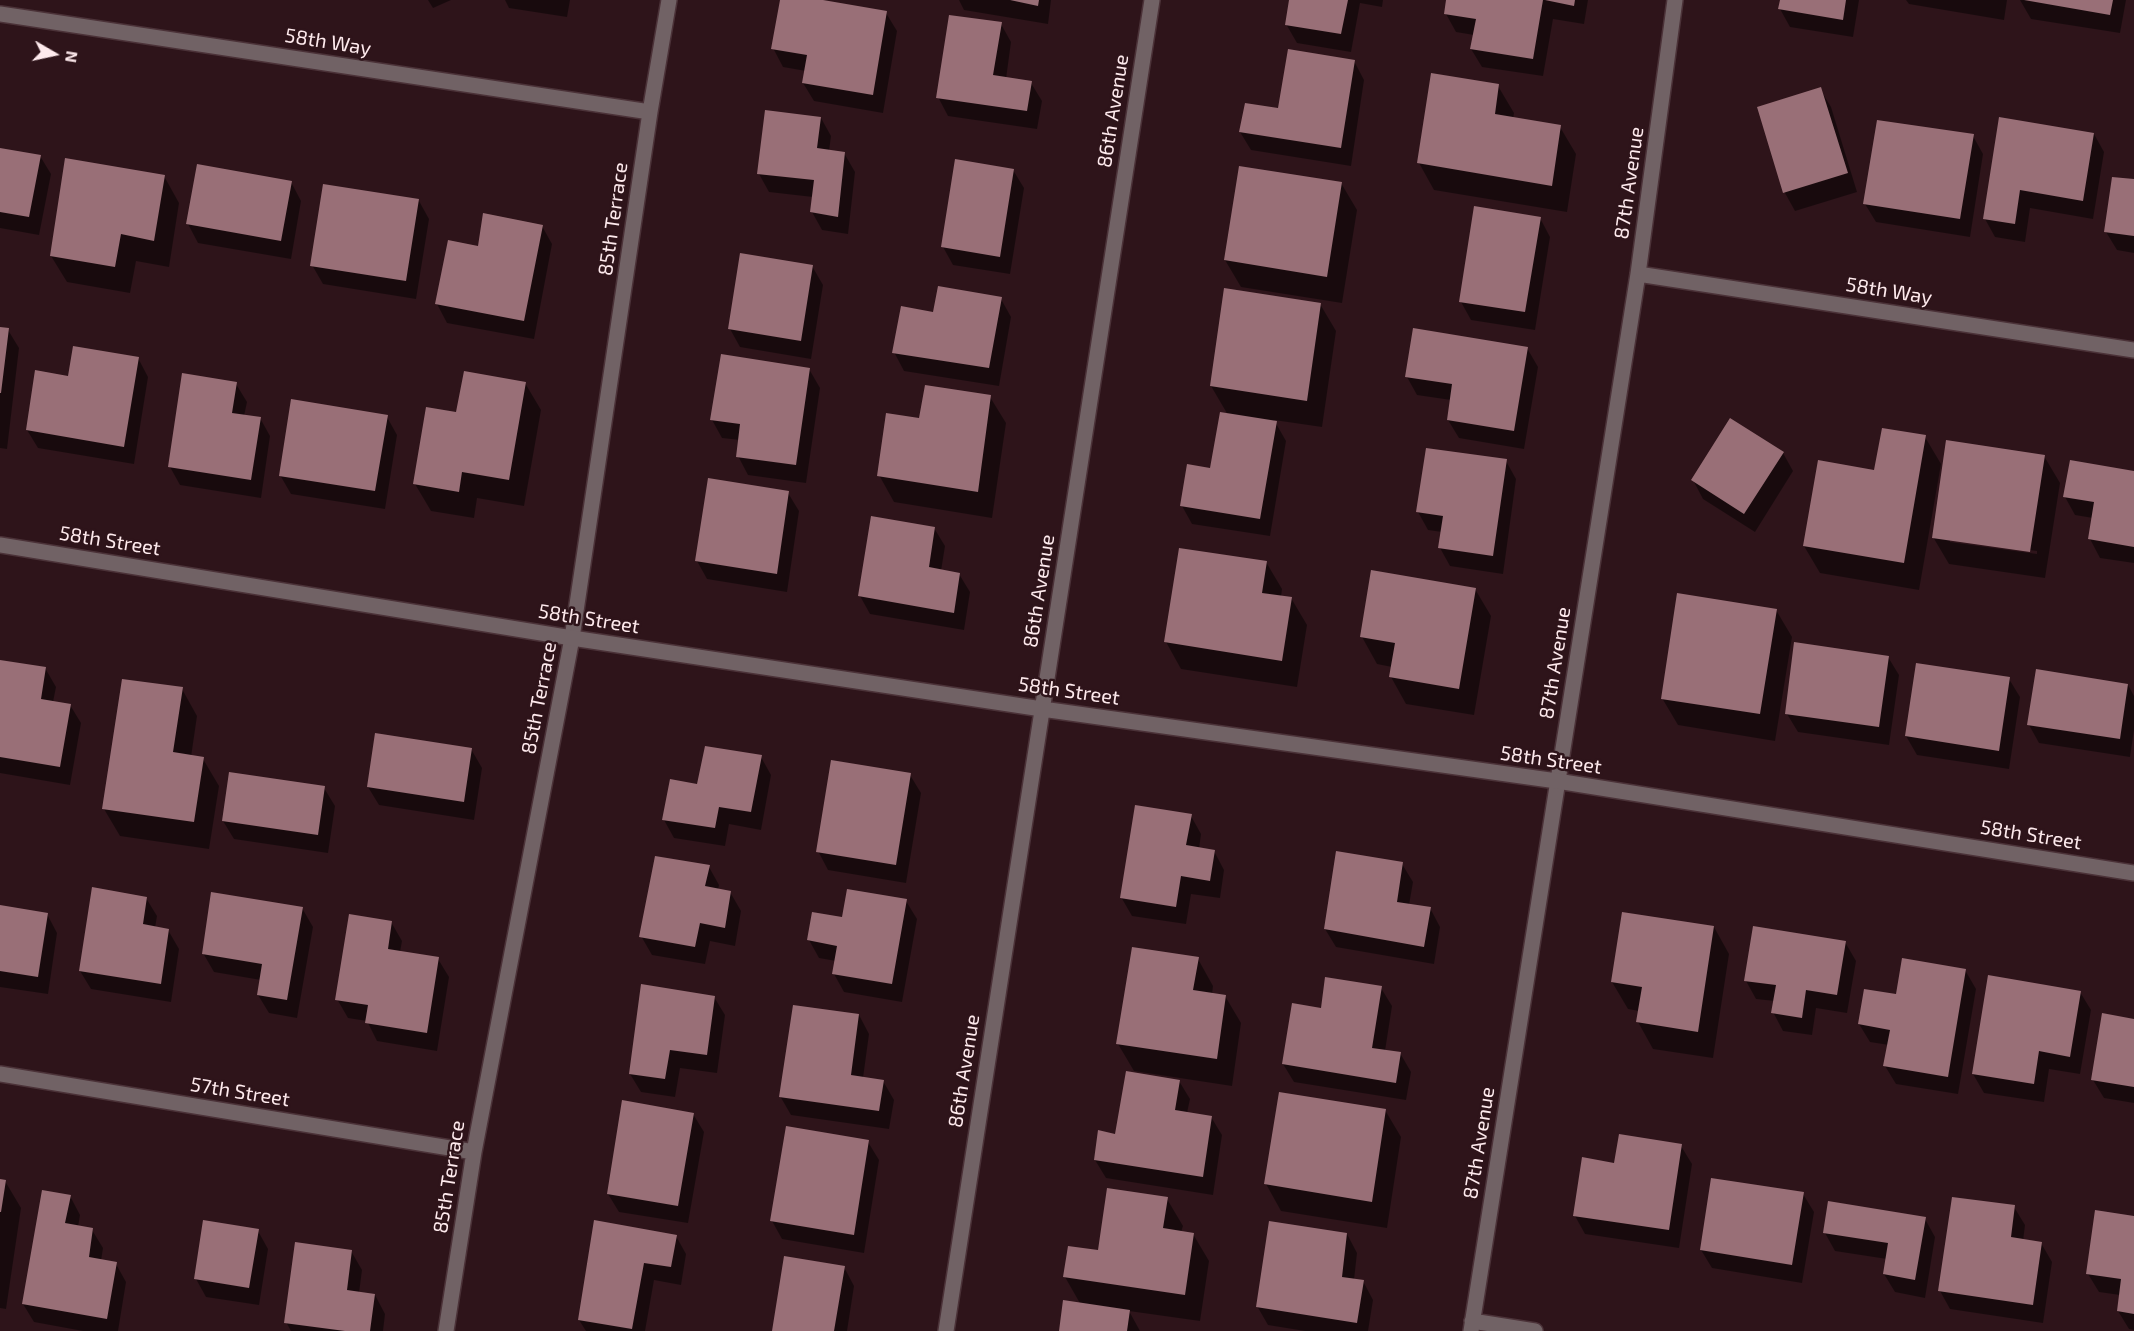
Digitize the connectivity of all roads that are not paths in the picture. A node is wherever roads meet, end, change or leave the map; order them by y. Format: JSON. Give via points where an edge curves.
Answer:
{"nodes":[{"id":1,"x":669,"y":0,"type":"edge"},
{"id":2,"x":1152,"y":0,"type":"edge"},
{"id":3,"x":1675,"y":0,"type":"edge"},
{"id":4,"x":0,"y":14,"type":"edge"},
{"id":5,"x":650,"y":112,"type":"junction"},
{"id":6,"x":1638,"y":274,"type":"junction"},
{"id":7,"x":2134,"y":350,"type":"edge"},
{"id":8,"x":0,"y":544,"type":"edge"},
{"id":9,"x":572,"y":638,"type":"junction"},
{"id":10,"x":1042,"y":709,"type":"junction"},
{"id":11,"x":1557,"y":782,"type":"junction"},
{"id":12,"x":2134,"y":873,"type":"edge"},
{"id":13,"x":0,"y":1074,"type":"edge"},
{"id":14,"x":474,"y":1152,"type":"junction"},
{"id":15,"x":1472,"y":1326,"type":"edge"},
{"id":16,"x":446,"y":1331,"type":"edge"},
{"id":17,"x":946,"y":1331,"type":"edge"},
{"id":18,"x":1535,"y":1331,"type":"edge"}],
"edges":[{"from":1,"to":5,"type":"street","name":"85th Terrace"},
{"from":2,"to":10,"type":"street","name":"86th Avenue"},
{"from":3,"to":6,"type":"street","name":"87th Avenue"},
{"from":4,"to":5,"type":"street","name":"58th Way"},
{"from":5,"to":9,"type":"street","name":"85th Terrace"},
{"from":6,"to":7,"type":"street","name":"58th Way"},
{"from":6,"to":11,"type":"street","name":"87th Avenue"},
{"from":8,"to":9,"type":"street","name":"58th Street"},
{"from":9,"to":10,"type":"street","name":"58th Street"},
{"from":9,"to":14,"type":"street","name":"85th Terrace"},
{"from":10,"to":11,"type":"street","name":"58th Street"},
{"from":10,"to":17,"type":"street","name":"86th Avenue"},
{"from":11,"to":12,"type":"street","name":"58th Street"},
{"from":11,"to":15,"type":"street","name":"87th Avenue"},
{"from":13,"to":14,"type":"street","name":"57th Street"},
{"from":14,"to":16,"type":"street","name":"85th Terrace"},
{"from":15,"to":18,"type":"street"}]}
